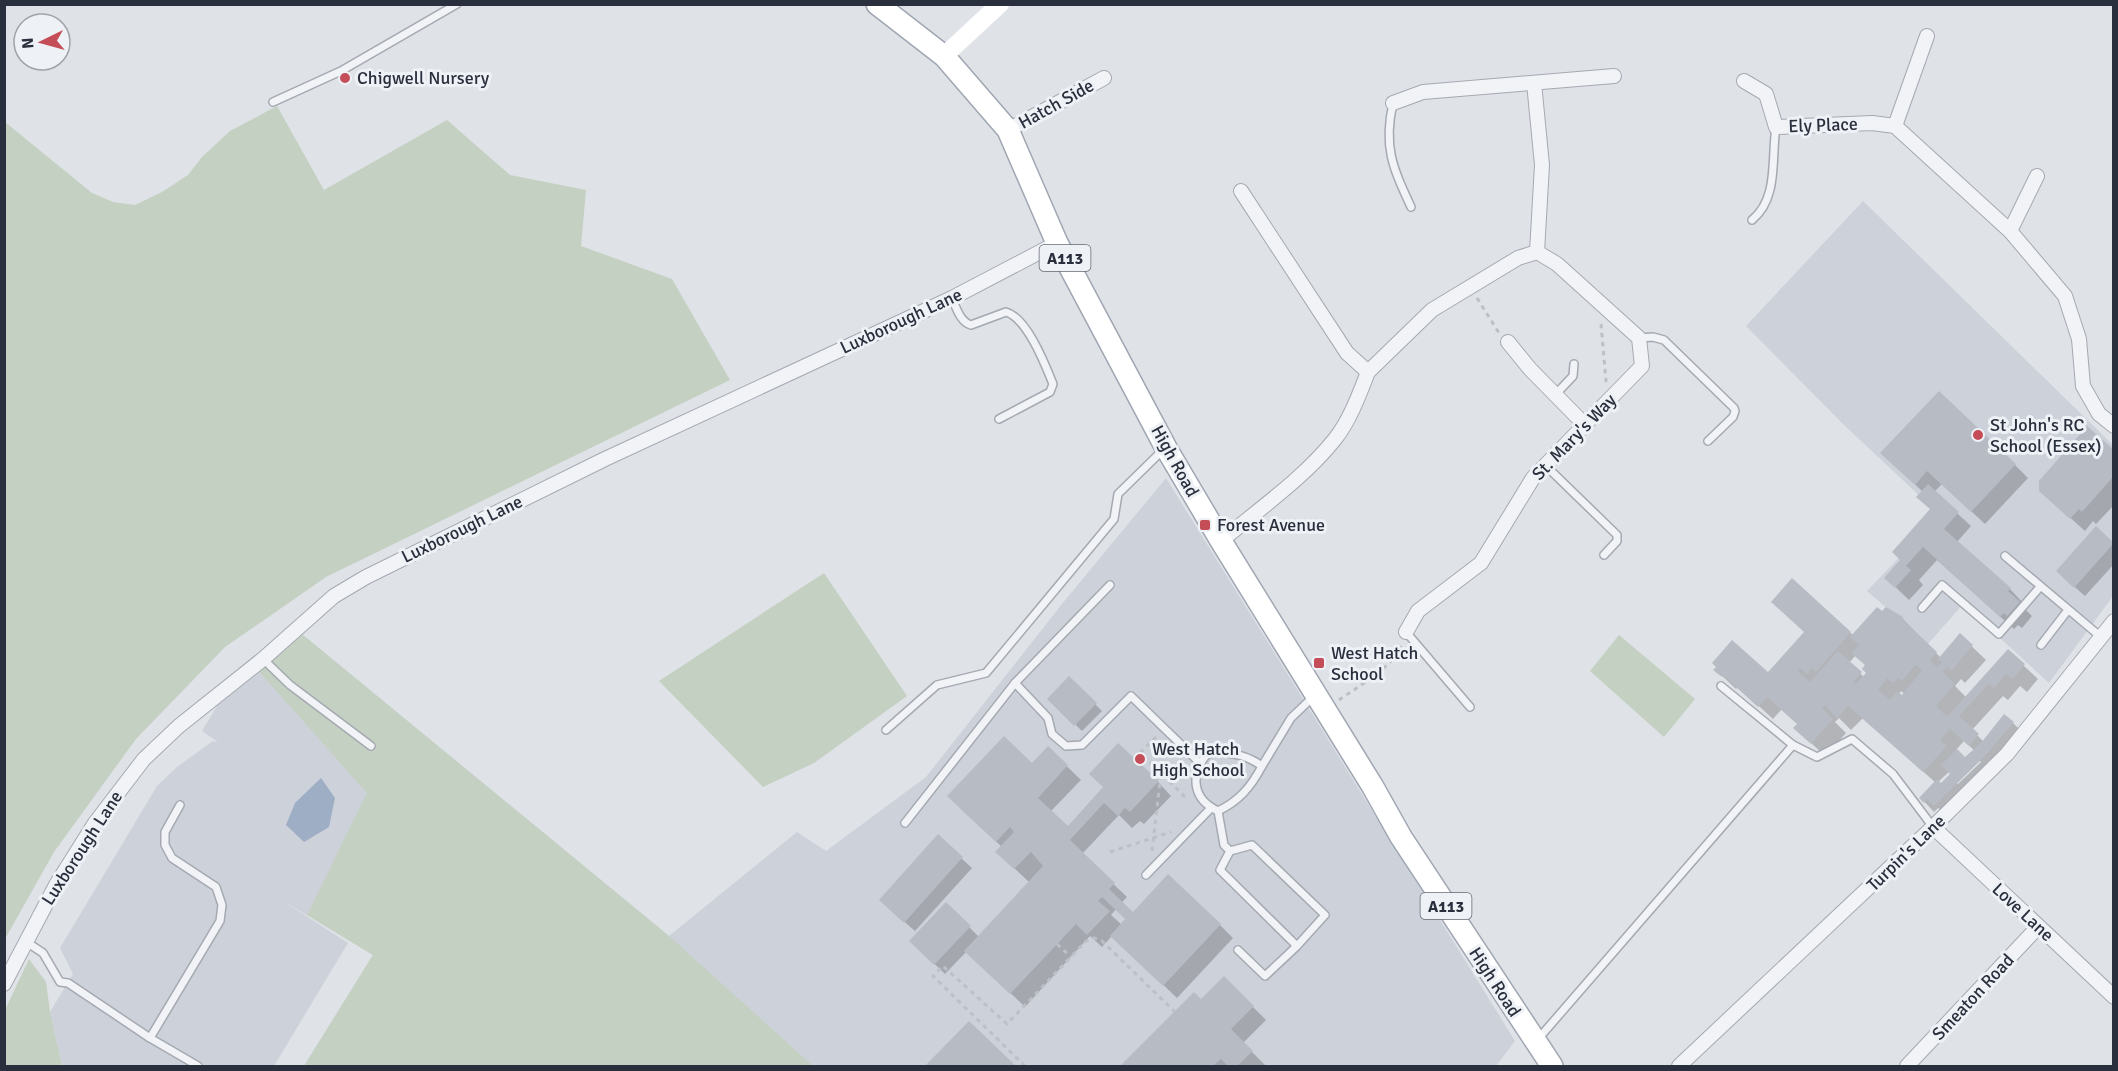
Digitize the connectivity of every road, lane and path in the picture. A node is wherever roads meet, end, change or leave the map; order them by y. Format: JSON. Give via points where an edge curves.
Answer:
{"nodes":[{"id":1,"x":457,"y":4,"type":"edge"},
{"id":2,"x":877,"y":4,"type":"edge"},
{"id":3,"x":1000,"y":4,"type":"edge"},
{"id":4,"x":1927,"y":36,"type":"dead end"},
{"id":5,"x":944,"y":56,"type":"junction"},
{"id":6,"x":1614,"y":76,"type":"dead end"},
{"id":7,"x":1104,"y":78,"type":"dead end"},
{"id":8,"x":1744,"y":81,"type":"dead end"},
{"id":9,"x":1534,"y":83,"type":"junction"},
{"id":10,"x":273,"y":102,"type":"dead end"},
{"id":11,"x":1393,"y":103,"type":"joint"},
{"id":12,"x":1895,"y":126,"type":"junction"},
{"id":13,"x":1776,"y":127,"type":"junction"},
{"id":14,"x":1008,"y":130,"type":"junction"},
{"id":15,"x":2037,"y":176,"type":"dead end"},
{"id":16,"x":1241,"y":191,"type":"dead end"},
{"id":17,"x":1411,"y":207,"type":"dead end"},
{"id":18,"x":1752,"y":220,"type":"dead end"},
{"id":19,"x":2010,"y":231,"type":"junction"},
{"id":20,"x":1058,"y":243,"type":"junction"},
{"id":21,"x":1537,"y":252,"type":"junction"},
{"id":22,"x":1470,"y":287,"type":"junction"},
{"id":23,"x":952,"y":297,"type":"junction"},
{"id":24,"x":1602,"y":305,"type":"junction"},
{"id":25,"x":1639,"y":338,"type":"junction"},
{"id":26,"x":1508,"y":342,"type":"joint"},
{"id":27,"x":1574,"y":364,"type":"dead end"},
{"id":28,"x":1368,"y":372,"type":"junction"},
{"id":29,"x":1618,"y":392,"type":"junction"},
{"id":30,"x":1555,"y":395,"type":"junction"},
{"id":31,"x":999,"y":419,"type":"dead end"},
{"id":32,"x":1585,"y":425,"type":"junction"},
{"id":33,"x":2114,"y":426,"type":"edge"},
{"id":34,"x":1708,"y":441,"type":"dead end"},
{"id":35,"x":1166,"y":448,"type":"junction"},
{"id":36,"x":1545,"y":465,"type":"junction"},
{"id":37,"x":1221,"y":541,"type":"junction"},
{"id":38,"x":1604,"y":555,"type":"dead end"},
{"id":39,"x":2006,"y":556,"type":"dead end"},
{"id":40,"x":1110,"y":585,"type":"dead end"},
{"id":41,"x":2040,"y":587,"type":"junction"},
{"id":42,"x":1923,"y":608,"type":"dead end"},
{"id":43,"x":2068,"y":610,"type":"junction"},
{"id":44,"x":2114,"y":621,"type":"edge"},
{"id":45,"x":1406,"y":632,"type":"junction"},
{"id":46,"x":2101,"y":637,"type":"junction"},
{"id":47,"x":2041,"y":645,"type":"dead end"},
{"id":48,"x":263,"y":660,"type":"junction"},
{"id":49,"x":1015,"y":683,"type":"junction"},
{"id":50,"x":1721,"y":686,"type":"dead end"},
{"id":51,"x":1321,"y":702,"type":"junction"},
{"id":52,"x":1470,"y":707,"type":"dead end"},
{"id":53,"x":1165,"y":729,"type":"junction"},
{"id":54,"x":886,"y":730,"type":"dead end"},
{"id":55,"x":371,"y":746,"type":"dead end"},
{"id":56,"x":1793,"y":746,"type":"junction"},
{"id":57,"x":1200,"y":763,"type":"junction"},
{"id":58,"x":1262,"y":766,"type":"junction"},
{"id":59,"x":1161,"y":773,"type":"junction"},
{"id":60,"x":180,"y":805,"type":"dead end"},
{"id":61,"x":1214,"y":810,"type":"junction"},
{"id":62,"x":1203,"y":816,"type":"junction"},
{"id":63,"x":1198,"y":822,"type":"junction"},
{"id":64,"x":905,"y":823,"type":"dead end"},
{"id":65,"x":1933,"y":827,"type":"junction"},
{"id":66,"x":1154,"y":839,"type":"junction"},
{"id":67,"x":1230,"y":851,"type":"junction"},
{"id":68,"x":1110,"y":852,"type":"dead end"},
{"id":69,"x":1148,"y":873,"type":"joint"},
{"id":70,"x":2038,"y":927,"type":"junction"},
{"id":71,"x":25,"y":941,"type":"junction"},
{"id":72,"x":1057,"y":944,"type":"dead end"},
{"id":73,"x":1297,"y":946,"type":"junction"},
{"id":74,"x":1238,"y":950,"type":"dead end"},
{"id":75,"x":1071,"y":957,"type":"junction"},
{"id":76,"x":4,"y":984,"type":"edge"},
{"id":77,"x":2114,"y":997,"type":"edge"},
{"id":78,"x":1175,"y":1012,"type":"dead end"},
{"id":79,"x":150,"y":1038,"type":"junction"},
{"id":80,"x":1535,"y":1042,"type":"junction"},
{"id":81,"x":198,"y":1066,"type":"edge"},
{"id":82,"x":1025,"y":1066,"type":"edge"},
{"id":83,"x":1552,"y":1066,"type":"edge"},
{"id":84,"x":1679,"y":1066,"type":"edge"},
{"id":85,"x":1907,"y":1066,"type":"edge"}],
"edges":[{"from":1,"to":10,"type":"lane","via":[[341,72]]},
{"from":2,"to":5,"type":"main road","name":"High Road","number":"A113"},
{"from":3,"to":5,"type":"street"},
{"from":4,"to":12,"type":"street"},
{"from":5,"to":14,"type":"main road","name":"High Road","number":"A113"},
{"from":6,"to":9,"type":"street"},
{"from":7,"to":14,"type":"street","name":"Hatch Side"},
{"from":8,"to":13,"type":"street","name":"Ely Place","via":[[1766,94]]},
{"from":9,"to":11,"type":"street","via":[[1423,92]]},
{"from":9,"to":21,"type":"street","via":[[1542,165]]},
{"from":11,"to":17,"type":"lane","via":[[1388,124],[1389,147]]},
{"from":12,"to":13,"type":"street","name":"Ely Place","via":[[1872,123]]},
{"from":12,"to":19,"type":"street"},
{"from":13,"to":18,"type":"lane","via":[[1768,198],[1761,213]]},
{"from":14,"to":20,"type":"main road","name":"High Road","number":"A113"},
{"from":15,"to":19,"type":"street"},
{"from":16,"to":28,"type":"street","via":[[1347,353]]},
{"from":19,"to":33,"type":"street","via":[[2065,296],[2079,339],[2084,386],[2099,414]]},
{"from":20,"to":23,"type":"street","name":"Luxborough Lane"},
{"from":20,"to":35,"type":"main road","name":"High Road","number":"A113"},
{"from":21,"to":22,"type":"street","via":[[1518,258]]},
{"from":21,"to":24,"type":"street","via":[[1557,264]]},
{"from":22,"to":26,"type":"path"},
{"from":22,"to":28,"type":"street","via":[[1432,310]]},
{"from":23,"to":31,"type":"lane","via":[[967,324],[1006,312],[1016,316],[1053,384],[1050,392]]},
{"from":23,"to":48,"type":"street","name":"Luxborough Lane","via":[[605,459],[366,577],[334,596]]},
{"from":24,"to":25,"type":"street"},
{"from":24,"to":29,"type":"path","via":[[1599,309],[1606,381]]},
{"from":25,"to":29,"type":"street","name":"St. Mary's Way","via":[[1642,366]]},
{"from":25,"to":34,"type":"lane","via":[[1664,340],[1734,408],[1733,417]]},
{"from":26,"to":30,"type":"street"},
{"from":27,"to":30,"type":"lane","via":[[1573,376]]},
{"from":28,"to":37,"type":"street","via":[[1337,438],[1316,461]]},
{"from":29,"to":32,"type":"street","name":"St. Mary's Way"},
{"from":30,"to":32,"type":"street"},
{"from":32,"to":36,"type":"street","name":"St. Mary's Way"},
{"from":35,"to":37,"type":"main road","name":"High Road","number":"A113"},
{"from":35,"to":54,"type":"lane","via":[[1118,494],[1114,519],[986,673],[937,685]]},
{"from":36,"to":38,"type":"lane","via":[[1617,536]]},
{"from":36,"to":45,"type":"street","name":"St. Mary's Way","via":[[1481,563],[1418,611]]},
{"from":37,"to":51,"type":"main road","name":"High Road","number":"A113"},
{"from":39,"to":41,"type":"lane"},
{"from":40,"to":49,"type":"lane"},
{"from":41,"to":42,"type":"lane","via":[[1999,634],[1942,585]]},
{"from":41,"to":43,"type":"lane"},
{"from":43,"to":46,"type":"lane"},
{"from":43,"to":47,"type":"lane"},
{"from":44,"to":46,"type":"street","name":"Turpin's Lane"},
{"from":45,"to":51,"type":"path","via":[[1398,653],[1382,668]]},
{"from":45,"to":52,"type":"lane"},
{"from":46,"to":65,"type":"street","name":"Turpin's Lane","via":[[2007,754]]},
{"from":48,"to":55,"type":"lane"},
{"from":48,"to":71,"type":"street","name":"Luxborough Lane","via":[[178,726],[144,759],[95,823]]},
{"from":49,"to":53,"type":"lane","via":[[1048,718],[1052,734],[1066,746],[1083,745],[1131,696]]},
{"from":49,"to":64,"type":"lane"},
{"from":50,"to":56,"type":"lane"},
{"from":51,"to":58,"type":"lane","via":[[1291,718]]},
{"from":51,"to":80,"type":"main road","name":"High Road","number":"A113","via":[[1401,837]]},
{"from":53,"to":57,"type":"lane"},
{"from":53,"to":59,"type":"path","via":[[1140,753]]},
{"from":56,"to":65,"type":"lane","via":[[1817,757],[1852,739],[1893,774]]},
{"from":56,"to":80,"type":"lane"},
{"from":57,"to":58,"type":"lane","via":[[1207,754],[1219,752],[1240,754]]},
{"from":57,"to":61,"type":"lane","via":[[1196,773],[1198,792]]},
{"from":58,"to":61,"type":"lane","via":[[1246,792],[1227,807]]},
{"from":59,"to":62,"type":"path"},
{"from":59,"to":66,"type":"path"},
{"from":60,"to":79,"type":"lane","via":[[165,832],[165,845],[171,858],[216,887],[222,905],[220,921]]},
{"from":61,"to":62,"type":"lane"},
{"from":61,"to":67,"type":"lane","via":[[1224,845]]},
{"from":62,"to":63,"type":"lane"},
{"from":63,"to":66,"type":"path"},
{"from":63,"to":69,"type":"lane"},
{"from":65,"to":70,"type":"street","name":"Love Lane"},
{"from":65,"to":84,"type":"street","name":"Turpin's Lane"},
{"from":66,"to":68,"type":"path"},
{"from":66,"to":69,"type":"path"},
{"from":67,"to":73,"type":"lane","via":[[1220,870]]},
{"from":67,"to":73,"type":"lane","via":[[1252,845],[1325,915]]},
{"from":70,"to":77,"type":"street","name":"Love Lane"},
{"from":70,"to":85,"type":"street","name":"Smeaton Road"},
{"from":71,"to":76,"type":"street","name":"Luxborough Lane"},
{"from":71,"to":79,"type":"lane","via":[[43,953],[60,982],[68,982]]},
{"from":72,"to":75,"type":"path"},
{"from":73,"to":74,"type":"lane","via":[[1264,976]]},
{"from":75,"to":78,"type":"path","via":[[1086,941],[1102,941]]},
{"from":75,"to":82,"type":"path","via":[[1007,1024],[944,966],[933,976]]},
{"from":79,"to":81,"type":"lane"},
{"from":80,"to":83,"type":"main road","number":"A113"}]}
